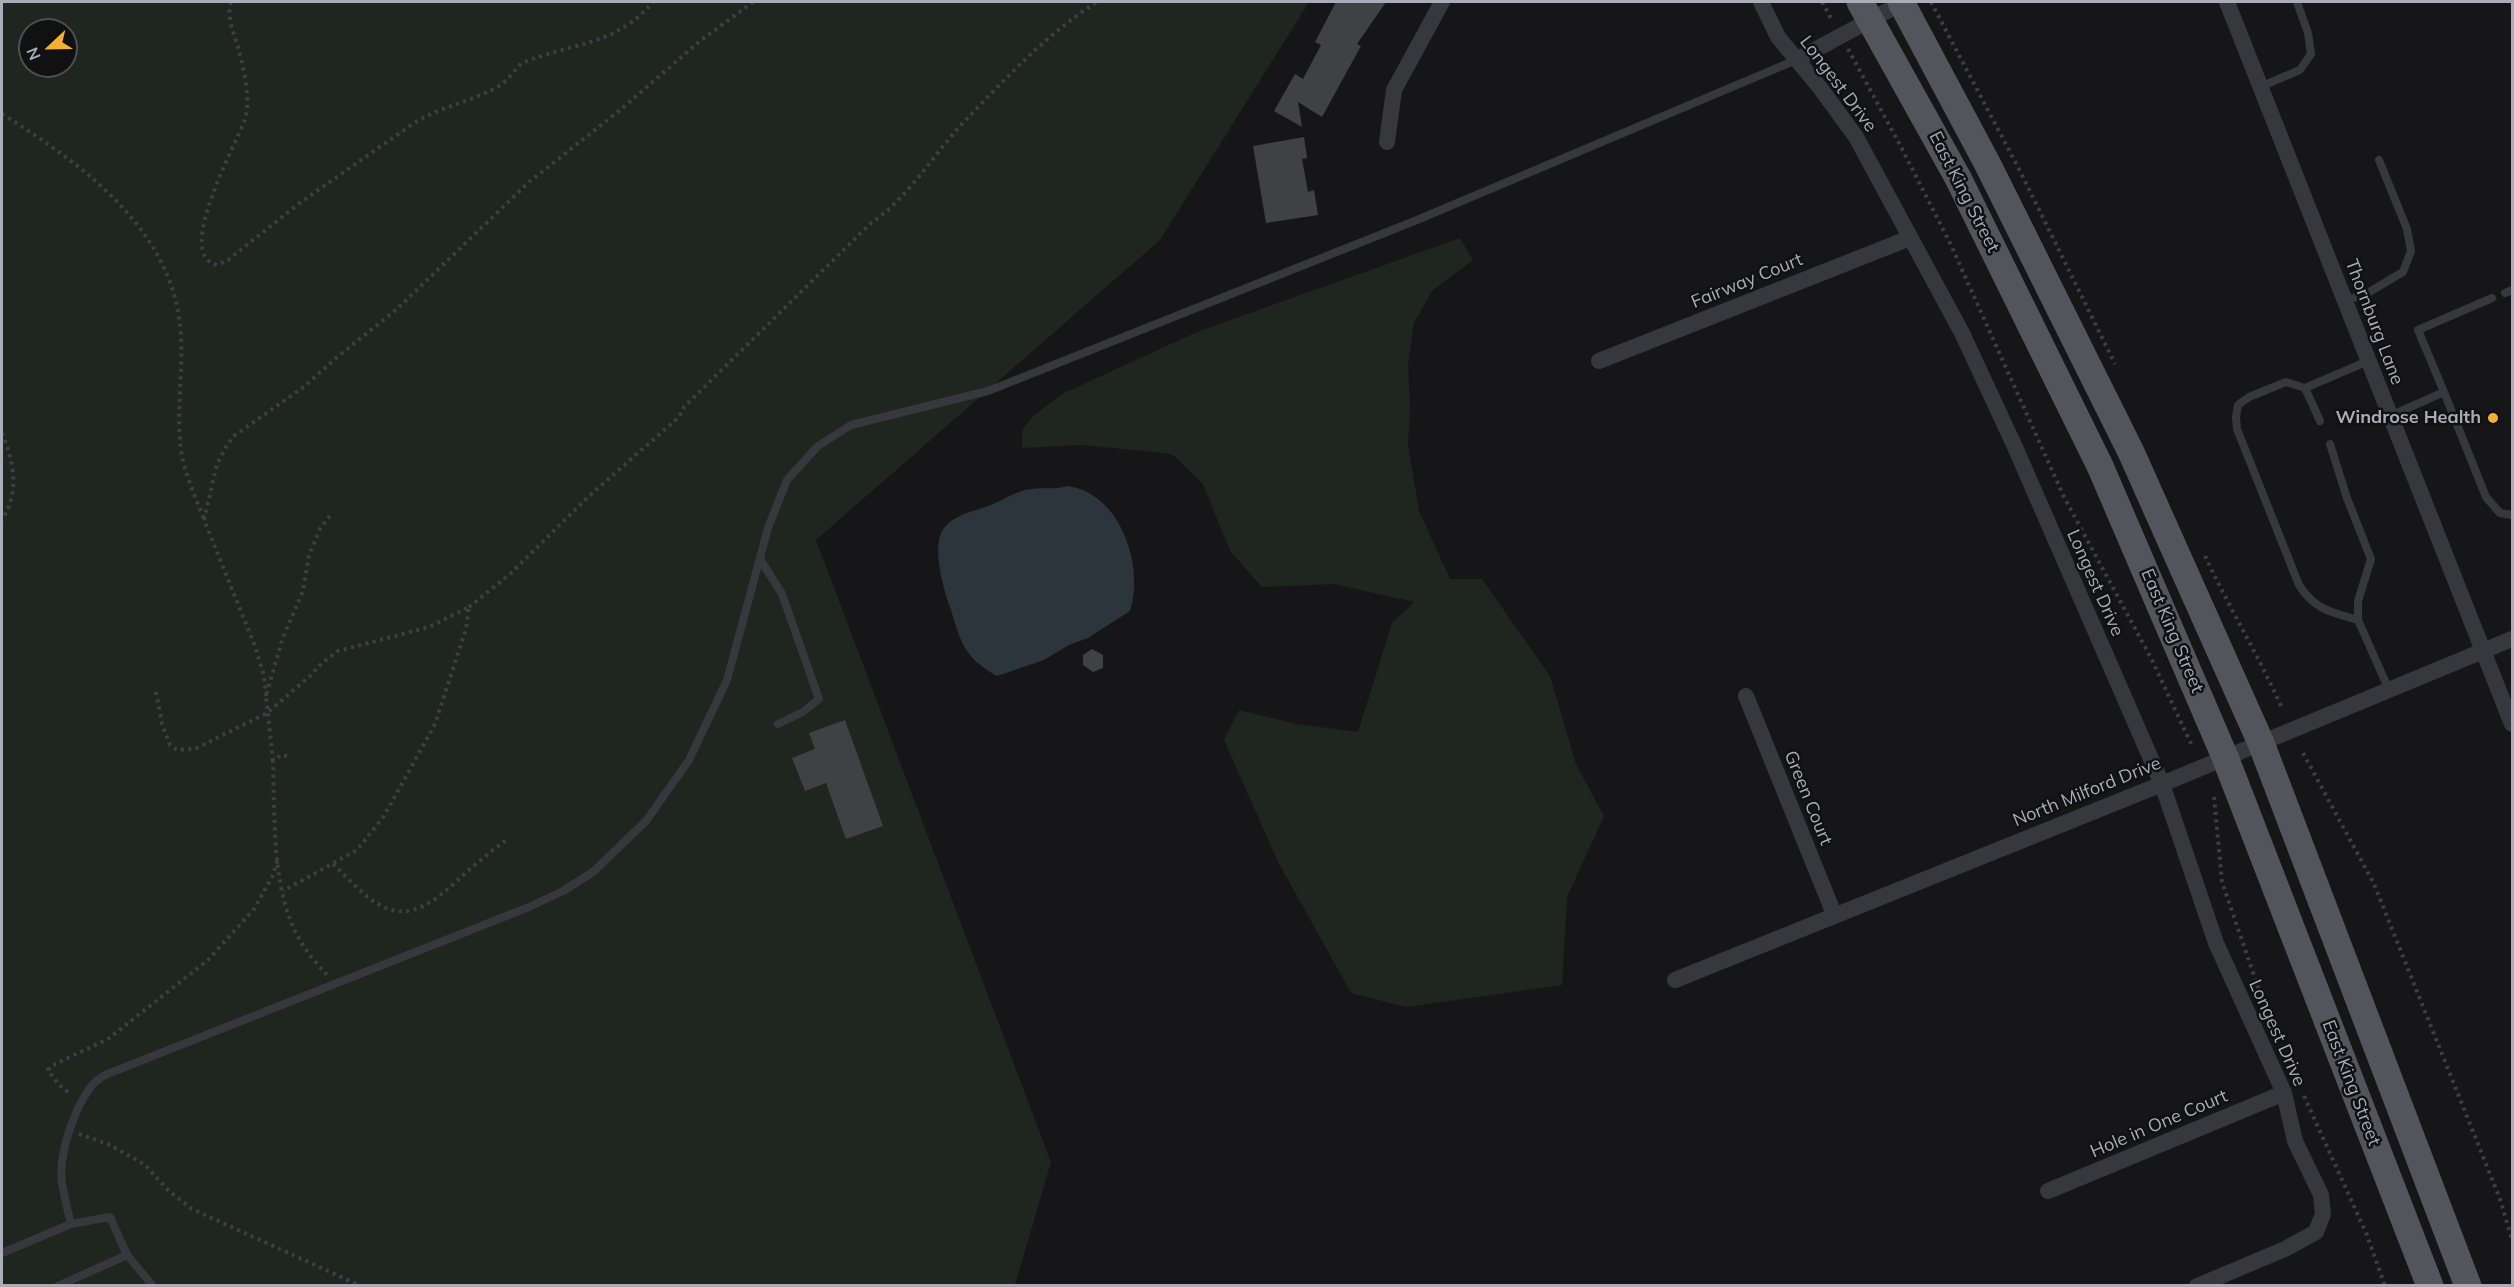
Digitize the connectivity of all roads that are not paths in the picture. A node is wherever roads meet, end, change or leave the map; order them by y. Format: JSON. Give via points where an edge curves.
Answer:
{"nodes":[{"id":1,"x":1442,"y":2,"type":"edge"},
{"id":2,"x":1761,"y":2,"type":"edge"},
{"id":3,"x":1902,"y":2,"type":"edge"},
{"id":4,"x":2227,"y":2,"type":"edge"},
{"id":5,"x":2297,"y":2,"type":"edge"},
{"id":6,"x":1865,"y":11,"type":"edge"},
{"id":7,"x":1796,"y":60,"type":"junction"},
{"id":8,"x":2262,"y":86,"type":"junction"},
{"id":9,"x":1387,"y":142,"type":"dead end"},
{"id":10,"x":2379,"y":160,"type":"dead end"},
{"id":11,"x":1910,"y":238,"type":"junction"},
{"id":12,"x":2492,"y":298,"type":"dead end"},
{"id":13,"x":2346,"y":301,"type":"junction"},
{"id":14,"x":1599,"y":361,"type":"dead end"},
{"id":15,"x":2368,"y":361,"type":"junction"},
{"id":16,"x":2305,"y":388,"type":"junction"},
{"id":17,"x":2444,"y":392,"type":"junction"},
{"id":18,"x":2390,"y":416,"type":"junction"},
{"id":19,"x":2320,"y":421,"type":"dead end"},
{"id":20,"x":2330,"y":444,"type":"dead end"},
{"id":21,"x":2512,"y":515,"type":"edge"},
{"id":22,"x":760,"y":559,"type":"junction"},
{"id":23,"x":2358,"y":620,"type":"junction"},
{"id":24,"x":2512,"y":639,"type":"edge"},
{"id":25,"x":2482,"y":651,"type":"junction"},
{"id":26,"x":2389,"y":690,"type":"junction"},
{"id":27,"x":1746,"y":696,"type":"dead end"},
{"id":28,"x":778,"y":724,"type":"dead end"},
{"id":29,"x":2512,"y":724,"type":"edge"},
{"id":30,"x":2261,"y":743,"type":"junction"},
{"id":31,"x":2225,"y":757,"type":"junction"},
{"id":32,"x":2162,"y":784,"type":"junction"},
{"id":33,"x":1834,"y":914,"type":"junction"},
{"id":34,"x":1675,"y":980,"type":"dead end"},
{"id":35,"x":2284,"y":1093,"type":"junction"},
{"id":36,"x":2048,"y":1191,"type":"dead end"},
{"id":37,"x":71,"y":1224,"type":"junction"},
{"id":38,"x":2,"y":1253,"type":"edge"},
{"id":39,"x":127,"y":1256,"type":"junction"},
{"id":40,"x":58,"y":1286,"type":"edge"},
{"id":41,"x":153,"y":1286,"type":"edge"},
{"id":42,"x":2197,"y":1286,"type":"edge"},
{"id":43,"x":2430,"y":1286,"type":"edge"},
{"id":44,"x":2468,"y":1286,"type":"edge"}],
"edges":[{"from":1,"to":9,"type":"street","via":[[1394,90]]},
{"from":2,"to":7,"type":"street","name":"Longest Drive","via":[[1778,37]]},
{"from":3,"to":6,"type":"street"},
{"from":3,"to":30,"type":"main road","name":"East King Street","via":[[2132,452]]},
{"from":4,"to":8,"type":"street","name":"Thornburg Lane"},
{"from":5,"to":8,"type":"lane","via":[[2311,54],[2300,70]]},
{"from":6,"to":7,"type":"street","via":[[1840,35]]},
{"from":6,"to":31,"type":"main road","name":"East King Street","via":[[1958,178],[2100,466]]},
{"from":7,"to":11,"type":"street","name":"Longest Drive","via":[[1856,137]]},
{"from":7,"to":22,"type":"lane","via":[[1417,220],[988,391],[851,425],[818,446],[787,480]]},
{"from":8,"to":13,"type":"street","name":"Thornburg Lane"},
{"from":10,"to":13,"type":"lane","via":[[2407,229],[2411,251],[2403,272]]},
{"from":11,"to":14,"type":"street","name":"Fairway Court"},
{"from":11,"to":32,"type":"street","name":"Longest Drive","via":[[1962,333]]},
{"from":12,"to":17,"type":"lane","via":[[2418,330]]},
{"from":13,"to":15,"type":"street","name":"Thornburg Lane"},
{"from":15,"to":16,"type":"lane"},
{"from":15,"to":18,"type":"street","name":"Thornburg Lane"},
{"from":16,"to":19,"type":"lane"},
{"from":16,"to":23,"type":"lane","via":[[2286,382],[2249,397],[2238,405],[2237,429],[2299,585],[2309,600],[2323,609]]},
{"from":17,"to":18,"type":"lane"},
{"from":17,"to":21,"type":"lane","via":[[2486,497],[2500,513]]},
{"from":18,"to":25,"type":"street","name":"Thornburg Lane"},
{"from":20,"to":23,"type":"lane","via":[[2371,559],[2358,601]]},
{"from":22,"to":28,"type":"lane","via":[[782,594],[819,699]]},
{"from":22,"to":37,"type":"lane","via":[[727,680],[689,760],[646,821],[593,872],[529,908],[105,1075],[92,1085],[63,1153],[62,1181]]},
{"from":23,"to":26,"type":"lane"},
{"from":24,"to":25,"type":"street","name":"North Milford Drive"},
{"from":25,"to":26,"type":"street","name":"North Milford Drive"},
{"from":25,"to":29,"type":"street","name":"Thornburg Lane"},
{"from":26,"to":30,"type":"street","name":"North Milford Drive"},
{"from":27,"to":33,"type":"street","name":"Green Court"},
{"from":30,"to":31,"type":"street","name":"North Milford Drive"},
{"from":30,"to":44,"type":"main road","name":"East King Street"},
{"from":31,"to":32,"type":"street","name":"North Milford Drive"},
{"from":31,"to":43,"type":"main road","name":"East King Street"},
{"from":32,"to":33,"type":"street","name":"North Milford Drive"},
{"from":32,"to":35,"type":"street","name":"Longest Drive","via":[[2216,943]]},
{"from":33,"to":34,"type":"street","name":"North Milford Drive"},
{"from":35,"to":36,"type":"street","name":"Hole in One Court"},
{"from":35,"to":42,"type":"street","name":"Longest Drive","via":[[2295,1141],[2321,1195],[2323,1214],[2316,1232],[2285,1250]]},
{"from":37,"to":38,"type":"lane"},
{"from":37,"to":39,"type":"lane","via":[[110,1217]]},
{"from":39,"to":40,"type":"lane"},
{"from":39,"to":41,"type":"lane"}]}
